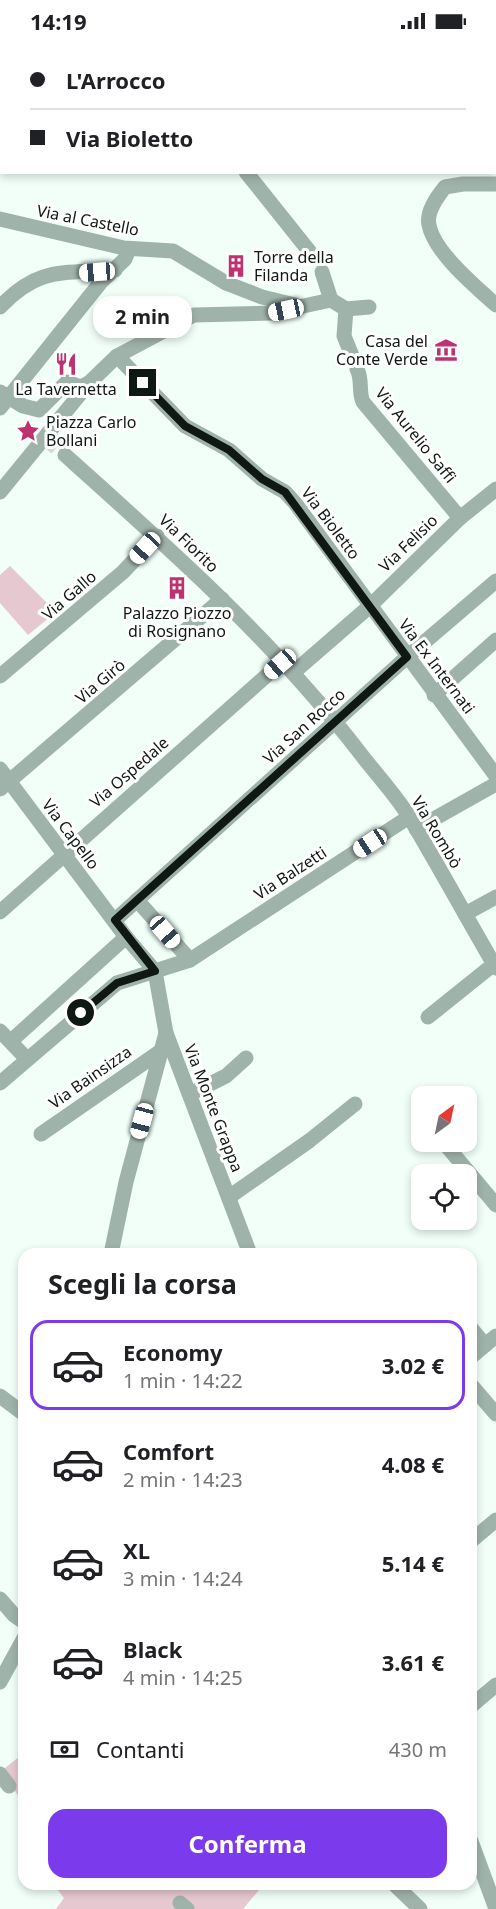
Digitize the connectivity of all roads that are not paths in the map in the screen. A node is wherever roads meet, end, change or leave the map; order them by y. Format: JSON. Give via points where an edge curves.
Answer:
{"nodes":[{"id":1,"x":248,"y":174,"type":"edge"},
{"id":2,"x":496,"y":184,"type":"edge"},
{"id":3,"x":0,"y":219,"type":"edge"},
{"id":4,"x":129,"y":249,"type":"junction"},
{"id":5,"x":313,"y":256,"type":"dead end"},
{"id":6,"x":115,"y":270,"type":"junction"},
{"id":7,"x":322,"y":272,"type":"dead end"},
{"id":8,"x":331,"y":300,"type":"junction"},
{"id":9,"x":496,"y":305,"type":"edge"},
{"id":10,"x":0,"y":307,"type":"edge"},
{"id":11,"x":301,"y":307,"type":"junction"},
{"id":12,"x":369,"y":307,"type":"dead end"},
{"id":13,"x":346,"y":309,"type":"junction"},
{"id":14,"x":117,"y":356,"type":"junction"},
{"id":15,"x":90,"y":382,"type":"junction"},
{"id":16,"x":2,"y":399,"type":"edge"},
{"id":17,"x":65,"y":455,"type":"tunnel mouth"},
{"id":18,"x":2,"y":489,"type":"edge"},
{"id":19,"x":496,"y":489,"type":"edge"},
{"id":20,"x":460,"y":518,"type":"junction"},
{"id":21,"x":156,"y":536,"type":"junction"},
{"id":22,"x":496,"y":581,"type":"edge"},
{"id":23,"x":222,"y":599,"type":"junction"},
{"id":24,"x":370,"y":606,"type":"junction"},
{"id":25,"x":496,"y":640,"type":"edge"},
{"id":26,"x":407,"y":657,"type":"junction"},
{"id":27,"x":288,"y":667,"type":"junction"},
{"id":28,"x":0,"y":676,"type":"edge"},
{"id":29,"x":434,"y":695,"type":"junction"},
{"id":30,"x":336,"y":722,"type":"junction"},
{"id":31,"x":496,"y":776,"type":"edge"},
{"id":32,"x":3,"y":780,"type":"edge"},
{"id":33,"x":496,"y":784,"type":"edge"},
{"id":34,"x":412,"y":823,"type":"junction"},
{"id":35,"x":63,"y":855,"type":"junction"},
{"id":36,"x":496,"y":897,"type":"edge"},
{"id":37,"x":137,"y":900,"type":"junction"},
{"id":38,"x":0,"y":912,"type":"edge"},
{"id":39,"x":465,"y":914,"type":"junction"},
{"id":40,"x":115,"y":920,"type":"junction"},
{"id":41,"x":126,"y":937,"type":"junction"},
{"id":42,"x":190,"y":960,"type":"junction"},
{"id":43,"x":495,"y":966,"type":"edge"},
{"id":44,"x":155,"y":971,"type":"junction"},
{"id":45,"x":428,"y":1017,"type":"dead end"},
{"id":46,"x":166,"y":1033,"type":"junction"},
{"id":47,"x":6,"y":1036,"type":"edge"},
{"id":48,"x":161,"y":1051,"type":"junction"},
{"id":49,"x":26,"y":1058,"type":"junction"},
{"id":50,"x":246,"y":1058,"type":"dead end"},
{"id":51,"x":0,"y":1083,"type":"edge"},
{"id":52,"x":190,"y":1094,"type":"junction"},
{"id":53,"x":355,"y":1104,"type":"dead end"},
{"id":54,"x":41,"y":1134,"type":"dead end"},
{"id":55,"x":452,"y":1152,"type":"edge"},
{"id":56,"x":229,"y":1197,"type":"junction"},
{"id":57,"x":496,"y":1204,"type":"edge"},
{"id":58,"x":112,"y":1248,"type":"edge"},
{"id":59,"x":248,"y":1248,"type":"edge"},
{"id":60,"x":477,"y":1332,"type":"edge"},
{"id":61,"x":491,"y":1341,"type":"edge"},
{"id":62,"x":477,"y":1352,"type":"edge"},
{"id":63,"x":477,"y":1391,"type":"edge"},
{"id":64,"x":0,"y":1396,"type":"edge"},
{"id":65,"x":18,"y":1410,"type":"edge"},
{"id":66,"x":496,"y":1414,"type":"edge"},
{"id":67,"x":496,"y":1520,"type":"edge"},
{"id":68,"x":477,"y":1536,"type":"edge"},
{"id":69,"x":0,"y":1599,"type":"edge"},
{"id":70,"x":18,"y":1618,"type":"edge"},
{"id":71,"x":18,"y":1649,"type":"edge"},
{"id":72,"x":0,"y":1682,"type":"edge"},
{"id":73,"x":496,"y":1685,"type":"edge"},
{"id":74,"x":477,"y":1701,"type":"edge"},
{"id":75,"x":477,"y":1857,"type":"edge"},
{"id":76,"x":400,"y":1890,"type":"edge"},
{"id":77,"x":420,"y":1909,"type":"edge"},
{"id":78,"x":496,"y":1909,"type":"edge"}],
"edges":[{"from":1,"to":5,"type":"street"},
{"from":2,"to":9,"type":"street","via":[[445,187],[429,214],[429,226],[438,243]]},
{"from":3,"to":4,"type":"street","name":"Via al Castello"},
{"from":4,"to":6,"type":"street"},
{"from":4,"to":11,"type":"street","name":"Via al Castello","via":[[173,251],[226,283]]},
{"from":6,"to":10,"type":"street","via":[[42,276],[25,284]]},
{"from":6,"to":16,"type":"street","via":[[100,282]]},
{"from":7,"to":8,"type":"street"},
{"from":8,"to":11,"type":"street"},
{"from":8,"to":13,"type":"street"},
{"from":11,"to":14,"type":"street","via":[[271,313],[194,315]]},
{"from":12,"to":13,"type":"street"},
{"from":13,"to":20,"type":"street","name":"Via Aurelio Saffi","via":[[344,336],[362,379],[363,402]]},
{"from":14,"to":15,"type":"street"},
{"from":14,"to":24,"type":"street","name":"Via Bioletto","via":[[185,426],[229,450],[262,479],[285,492]]},
{"from":15,"to":16,"type":"street","via":[[81,387],[67,382],[39,410]]},
{"from":15,"to":18,"type":"street"},
{"from":17,"to":21,"type":"street","name":"Via Fiorito"},
{"from":19,"to":20,"type":"street","name":"Via Felisio"},
{"from":20,"to":24,"type":"street","name":"Via Felisio"},
{"from":21,"to":23,"type":"street","name":"Via Fiorito"},
{"from":21,"to":28,"type":"street","name":"Via Gallo","via":[[123,572]]},
{"from":22,"to":26,"type":"street","name":"Via San Rocco"},
{"from":23,"to":27,"type":"street","name":"Via Fiorito"},
{"from":23,"to":32,"type":"street","name":"Via Girò","via":[[179,639]]},
{"from":24,"to":26,"type":"street","name":"Via Ex Internati"},
{"from":24,"to":27,"type":"street","name":"Via Felisio"},
{"from":25,"to":29,"type":"street"},
{"from":26,"to":29,"type":"street","name":"Via Ex Internati"},
{"from":26,"to":30,"type":"street","name":"Via San Rocco"},
{"from":27,"to":30,"type":"street","name":"Via Rombò"},
{"from":27,"to":35,"type":"street","name":"Via Ospedale"},
{"from":29,"to":31,"type":"street","name":"Via Ex Internati"},
{"from":30,"to":34,"type":"street","name":"Via Rombò"},
{"from":30,"to":37,"type":"street","name":"Via San Rocco"},
{"from":32,"to":35,"type":"street","name":"Via Capello"},
{"from":33,"to":34,"type":"street","name":"Via Balzetti"},
{"from":34,"to":39,"type":"street","name":"Via Rombò"},
{"from":34,"to":42,"type":"street","name":"Via Balzetti"},
{"from":35,"to":38,"type":"street","name":"Via Ospedale"},
{"from":35,"to":40,"type":"street","name":"Via Capello"},
{"from":36,"to":39,"type":"street"},
{"from":37,"to":40,"type":"street","name":"Via San Rocco"},
{"from":37,"to":42,"type":"street"},
{"from":39,"to":43,"type":"street","name":"Via Rombò"},
{"from":40,"to":41,"type":"street","name":"Via Capello"},
{"from":41,"to":44,"type":"street","name":"Via Capello"},
{"from":41,"to":47,"type":"street"},
{"from":42,"to":44,"type":"street","name":"Via Balzetti"},
{"from":43,"to":45,"type":"street"},
{"from":44,"to":46,"type":"street","name":"Via Monte Grappa"},
{"from":44,"to":49,"type":"street","name":"Via Balzetti","via":[[117,983]]},
{"from":46,"to":48,"type":"street"},
{"from":46,"to":52,"type":"street","name":"Via Monte Grappa"},
{"from":47,"to":49,"type":"street"},
{"from":48,"to":54,"type":"street","name":"Via Bainsizza"},
{"from":48,"to":58,"type":"street"},
{"from":49,"to":51,"type":"street","name":"Via Balzetti"},
{"from":50,"to":52,"type":"street","via":[[226,1076]]},
{"from":52,"to":56,"type":"street","name":"Via Monte Grappa"},
{"from":53,"to":56,"type":"street"},
{"from":55,"to":57,"type":"street"},
{"from":56,"to":59,"type":"street","name":"Via Monte Grappa"},
{"from":60,"to":61,"type":"street"},
{"from":61,"to":62,"type":"street"},
{"from":63,"to":66,"type":"street"},
{"from":64,"to":65,"type":"street"},
{"from":67,"to":68,"type":"street"},
{"from":69,"to":70,"type":"street"},
{"from":71,"to":72,"type":"street"},
{"from":73,"to":74,"type":"street"},
{"from":75,"to":78,"type":"street"},
{"from":76,"to":77,"type":"street"}]}
